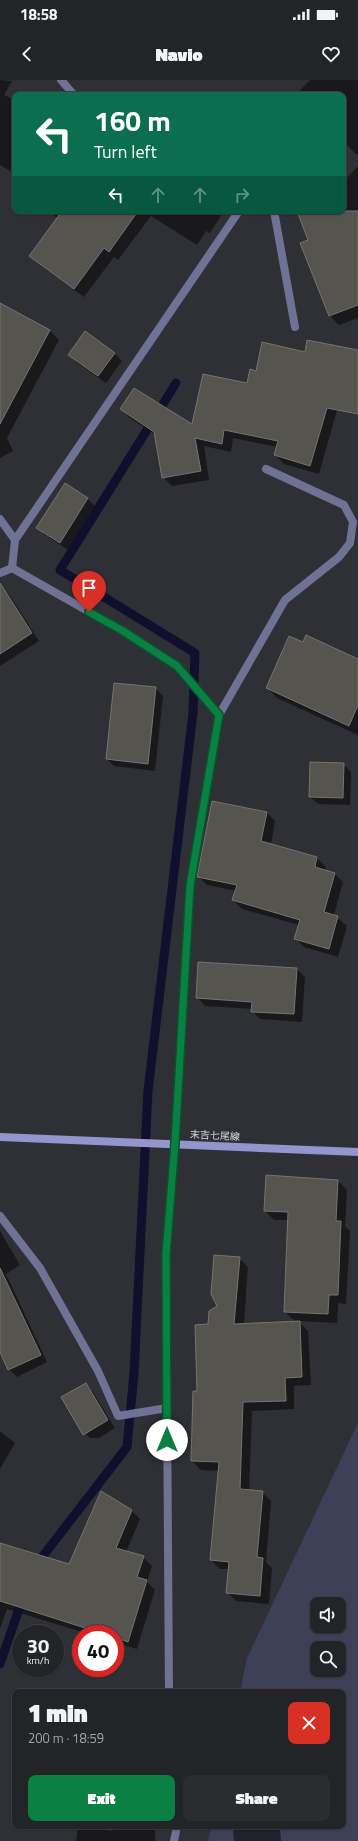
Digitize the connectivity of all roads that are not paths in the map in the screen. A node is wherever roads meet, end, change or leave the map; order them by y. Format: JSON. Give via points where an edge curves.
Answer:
{"nodes":[{"id":1,"x":61,"y":80,"type":"edge"},
{"id":2,"x":71,"y":92,"type":"edge"},
{"id":3,"x":237,"y":214,"type":"edge"},
{"id":4,"x":275,"y":214,"type":"edge"},
{"id":5,"x":295,"y":327,"type":"dead end"},
{"id":6,"x":266,"y":469,"type":"dead end"},
{"id":7,"x":0,"y":519,"type":"edge"},
{"id":8,"x":15,"y":540,"type":"junction"},
{"id":9,"x":12,"y":568,"type":"junction"},
{"id":10,"x":0,"y":573,"type":"edge"},
{"id":11,"x":219,"y":715,"type":"junction"},
{"id":12,"x":0,"y":1137,"type":"edge"},
{"id":13,"x":175,"y":1143,"type":"junction"},
{"id":14,"x":358,"y":1152,"type":"edge"},
{"id":15,"x":0,"y":1216,"type":"edge"},
{"id":16,"x":167,"y":1408,"type":"junction"},
{"id":17,"x":169,"y":1689,"type":"edge"},
{"id":18,"x":176,"y":1829,"type":"edge"},
{"id":19,"x":174,"y":1841,"type":"edge"}],
"edges":[{"from":1,"to":2,"type":"street"},
{"from":3,"to":8,"type":"street"},
{"from":4,"to":5,"type":"street"},
{"from":6,"to":11,"type":"street","via":[[344,505],[352,522],[350,543],[339,557],[286,600]]},
{"from":7,"to":8,"type":"street"},
{"from":8,"to":9,"type":"street"},
{"from":9,"to":10,"type":"street"},
{"from":9,"to":11,"type":"street","via":[[123,631],[177,666]]},
{"from":11,"to":13,"type":"street","via":[[190,886]]},
{"from":12,"to":13,"type":"main road","name":"末吉七尾線"},
{"from":13,"to":14,"type":"main road","name":"末吉七尾線"},
{"from":13,"to":16,"type":"street","via":[[166,1254]]},
{"from":15,"to":16,"type":"street","via":[[40,1268],[98,1371],[118,1416]]},
{"from":16,"to":17,"type":"street"},
{"from":18,"to":19,"type":"street"}]}
